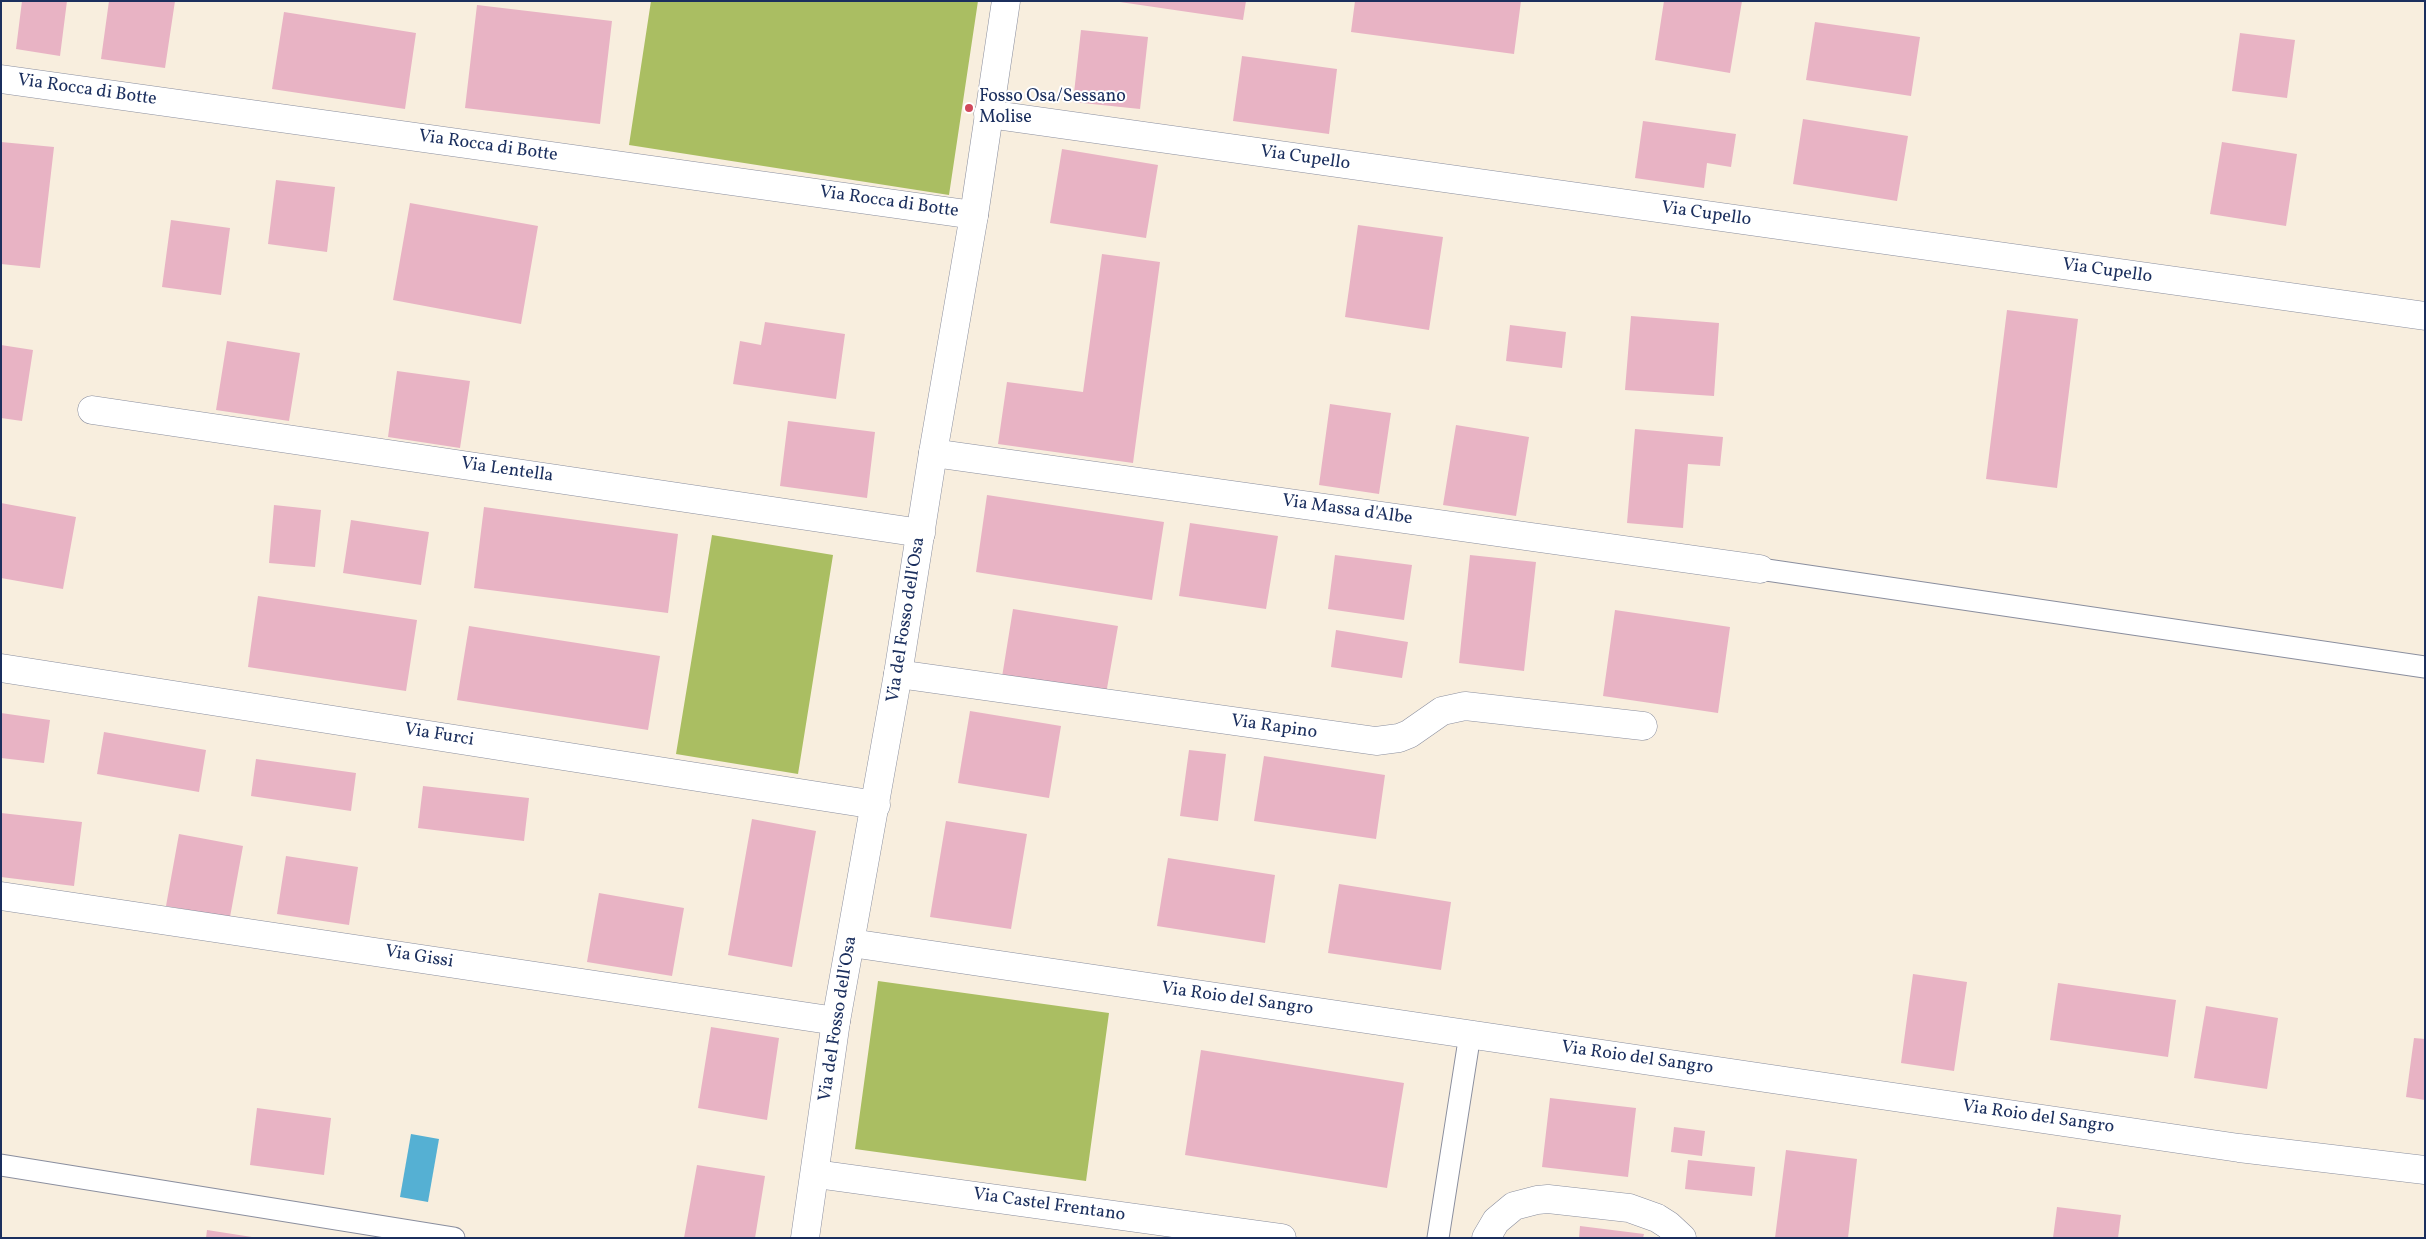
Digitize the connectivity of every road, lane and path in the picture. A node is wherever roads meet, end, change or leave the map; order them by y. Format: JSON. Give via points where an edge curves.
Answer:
{"nodes":[{"id":1,"x":1006,"y":1,"type":"edge"},
{"id":2,"x":1,"y":79,"type":"edge"},
{"id":3,"x":988,"y":114,"type":"junction"},
{"id":4,"x":974,"y":215,"type":"junction"},
{"id":5,"x":2425,"y":316,"type":"edge"},
{"id":6,"x":92,"y":410,"type":"dead end"},
{"id":7,"x":933,"y":453,"type":"junction"},
{"id":8,"x":922,"y":533,"type":"junction"},
{"id":9,"x":1760,"y":569,"type":"joint"},
{"id":10,"x":2425,"y":667,"type":"edge"},
{"id":11,"x":1,"y":668,"type":"edge"},
{"id":12,"x":898,"y":674,"type":"junction"},
{"id":13,"x":1643,"y":726,"type":"dead end"},
{"id":14,"x":876,"y":805,"type":"junction"},
{"id":15,"x":1,"y":896,"type":"edge"},
{"id":16,"x":851,"y":943,"type":"junction"},
{"id":17,"x":836,"y":1021,"type":"junction"},
{"id":18,"x":1470,"y":1034,"type":"junction"},
{"id":19,"x":1,"y":1165,"type":"edge"},
{"id":20,"x":2425,"y":1170,"type":"edge"},
{"id":21,"x":816,"y":1174,"type":"junction"},
{"id":22,"x":454,"y":1238,"type":"edge"},
{"id":23,"x":805,"y":1238,"type":"edge"},
{"id":24,"x":1282,"y":1238,"type":"edge"},
{"id":25,"x":1438,"y":1238,"type":"edge"},
{"id":26,"x":1486,"y":1238,"type":"edge"},
{"id":27,"x":1682,"y":1238,"type":"edge"}],
"edges":[{"from":1,"to":3,"type":"street","name":"Via del Fosso dell'Osa"},
{"from":2,"to":4,"type":"street","name":"Via Rocca di Botte"},
{"from":3,"to":4,"type":"street","name":"Via del Fosso dell'Osa"},
{"from":3,"to":5,"type":"street","name":"Via Cupello"},
{"from":4,"to":7,"type":"street","name":"Via del Fosso dell'Osa"},
{"from":6,"to":8,"type":"street","name":"Via Lentella"},
{"from":7,"to":8,"type":"street","name":"Via del Fosso dell'Osa"},
{"from":7,"to":9,"type":"street","name":"Via Massa d'Albe"},
{"from":8,"to":12,"type":"street","name":"Via del Fosso dell'Osa"},
{"from":9,"to":10,"type":"lane"},
{"from":11,"to":14,"type":"street","name":"Via Furci"},
{"from":12,"to":13,"type":"street","name":"Via Rapino","via":[[1376,742],[1410,734],[1442,711],[1465,706]]},
{"from":12,"to":14,"type":"street","name":"Via del Fosso dell'Osa"},
{"from":14,"to":16,"type":"street","name":"Via del Fosso dell'Osa"},
{"from":15,"to":17,"type":"street","name":"Via Gissi"},
{"from":16,"to":17,"type":"street","name":"Via del Fosso dell'Osa"},
{"from":16,"to":18,"type":"street","name":"Via Roio del Sangro"},
{"from":17,"to":21,"type":"street","name":"Via del Fosso dell'Osa"},
{"from":18,"to":20,"type":"street","name":"Via Roio del Sangro","via":[[2229,1146]]},
{"from":18,"to":25,"type":"lane"},
{"from":19,"to":22,"type":"lane"},
{"from":21,"to":23,"type":"street","name":"Via del Fosso dell'Osa"},
{"from":21,"to":24,"type":"street","name":"Via Castel Frentano"},
{"from":26,"to":27,"type":"street","via":[[1496,1222],[1514,1206],[1548,1199],[1629,1208],[1656,1218]]}]}
